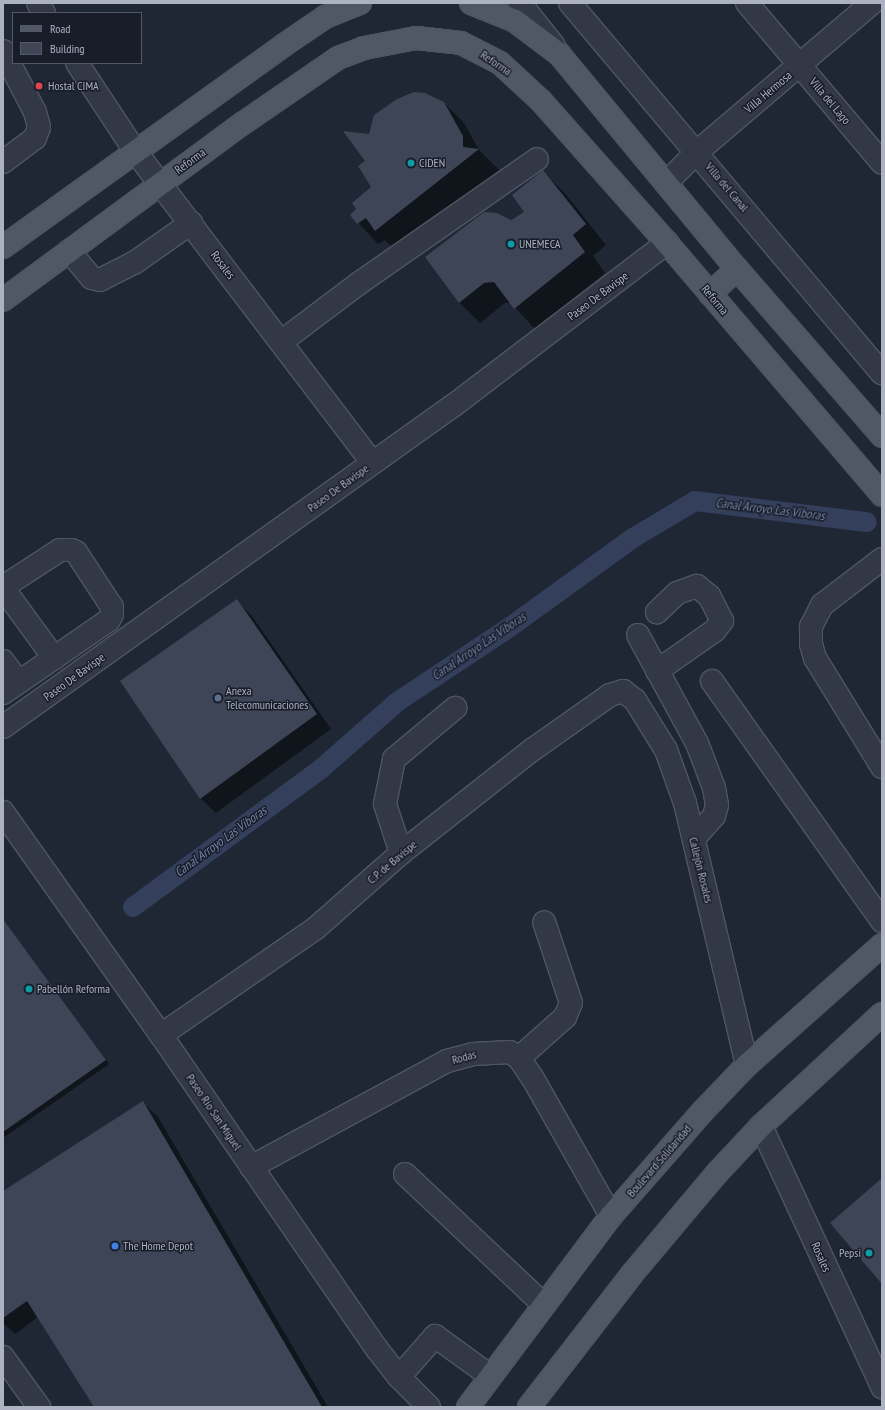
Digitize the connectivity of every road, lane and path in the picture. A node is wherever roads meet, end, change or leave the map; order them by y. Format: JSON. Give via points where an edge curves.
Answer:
{"nodes":[{"id":1,"x":38,"y":3,"type":"edge"},
{"id":2,"x":360,"y":3,"type":"edge"},
{"id":3,"x":471,"y":3,"type":"edge"},
{"id":4,"x":520,"y":3,"type":"edge"},
{"id":5,"x":570,"y":3,"type":"edge"},
{"id":6,"x":747,"y":3,"type":"edge"},
{"id":7,"x":872,"y":3,"type":"edge"},
{"id":8,"x":330,"y":10,"type":"edge"},
{"id":9,"x":43,"y":12,"type":"edge"},
{"id":10,"x":3,"y":52,"type":"edge"},
{"id":11,"x":559,"y":54,"type":"junction"},
{"id":12,"x":78,"y":64,"type":"edge"},
{"id":13,"x":800,"y":65,"type":"junction"},
{"id":14,"x":135,"y":151,"type":"junction"},
{"id":15,"x":697,"y":152,"type":"junction"},
{"id":16,"x":536,"y":159,"type":"dead end"},
{"id":17,"x":3,"y":162,"type":"edge"},
{"id":18,"x":882,"y":163,"type":"edge"},
{"id":19,"x":160,"y":183,"type":"junction"},
{"id":20,"x":666,"y":183,"type":"junction"},
{"id":21,"x":191,"y":223,"type":"junction"},
{"id":22,"x":667,"y":244,"type":"junction"},
{"id":23,"x":3,"y":247,"type":"edge"},
{"id":24,"x":69,"y":251,"type":"junction"},
{"id":25,"x":737,"y":269,"type":"junction"},
{"id":26,"x":710,"y":294,"type":"junction"},
{"id":27,"x":3,"y":300,"type":"edge"},
{"id":28,"x":281,"y":342,"type":"junction"},
{"id":29,"x":882,"y":373,"type":"edge"},
{"id":30,"x":882,"y":436,"type":"edge"},
{"id":31,"x":373,"y":463,"type":"junction"},
{"id":32,"x":882,"y":496,"type":"edge"},
{"id":33,"x":882,"y":559,"type":"edge"},
{"id":34,"x":3,"y":587,"type":"edge"},
{"id":35,"x":657,"y":612,"type":"dead end"},
{"id":36,"x":638,"y":635,"type":"dead end"},
{"id":37,"x":54,"y":658,"type":"junction"},
{"id":38,"x":3,"y":661,"type":"edge"},
{"id":39,"x":657,"y":671,"type":"junction"},
{"id":40,"x":712,"y":681,"type":"dead end"},
{"id":41,"x":11,"y":688,"type":"edge"},
{"id":42,"x":623,"y":691,"type":"joint"},
{"id":43,"x":455,"y":708,"type":"dead end"},
{"id":44,"x":3,"y":727,"type":"edge"},
{"id":45,"x":882,"y":767,"type":"edge"},
{"id":46,"x":3,"y":812,"type":"edge"},
{"id":47,"x":694,"y":838,"type":"junction"},
{"id":48,"x":401,"y":853,"type":"junction"},
{"id":49,"x":882,"y":921,"type":"edge"},
{"id":50,"x":544,"y":922,"type":"dead end"},
{"id":51,"x":882,"y":944,"type":"edge"},
{"id":52,"x":882,"y":1014,"type":"edge"},
{"id":53,"x":873,"y":1030,"type":"edge"},
{"id":54,"x":161,"y":1035,"type":"junction"},
{"id":55,"x":519,"y":1058,"type":"junction"},
{"id":56,"x":747,"y":1065,"type":"junction"},
{"id":57,"x":761,"y":1126,"type":"junction"},
{"id":58,"x":251,"y":1167,"type":"junction"},
{"id":59,"x":405,"y":1174,"type":"dead end"},
{"id":60,"x":611,"y":1216,"type":"junction"},
{"id":61,"x":543,"y":1304,"type":"junction"},
{"id":62,"x":3,"y":1357,"type":"edge"},
{"id":63,"x":399,"y":1376,"type":"junction"},
{"id":64,"x":490,"y":1376,"type":"junction"},
{"id":65,"x":882,"y":1388,"type":"edge"},
{"id":66,"x":39,"y":1407,"type":"edge"},
{"id":67,"x":429,"y":1407,"type":"edge"},
{"id":68,"x":468,"y":1407,"type":"edge"},
{"id":69,"x":529,"y":1407,"type":"edge"}],
"edges":[{"from":1,"to":9,"type":"street"},
{"from":2,"to":8,"type":"main road"},
{"from":3,"to":11,"type":"main road","via":[[514,21]]},
{"from":4,"to":11,"type":"street"},
{"from":5,"to":15,"type":"street","name":"Villa del Canal"},
{"from":6,"to":13,"type":"street","name":"Villa del Lago"},
{"from":7,"to":13,"type":"street","name":"Villa Hermosa"},
{"from":8,"to":14,"type":"main road"},
{"from":10,"to":17,"type":"street","via":[[35,112],[39,127],[35,138]]},
{"from":11,"to":20,"type":"main road"},
{"from":12,"to":14,"type":"street","name":"Rosales"},
{"from":13,"to":15,"type":"street","name":"Villa Hermosa"},
{"from":13,"to":18,"type":"street","name":"Villa del Lago"},
{"from":14,"to":19,"type":"street","name":"Rosales"},
{"from":14,"to":23,"type":"main road"},
{"from":15,"to":20,"type":"street","name":"Villa Hermosa"},
{"from":15,"to":29,"type":"street","name":"Villa del Canal"},
{"from":16,"to":28,"type":"street","via":[[358,284]]},
{"from":19,"to":21,"type":"street","name":"Rosales"},
{"from":19,"to":22,"type":"main road","name":"Reforma","via":[[338,58],[391,41],[416,38],[445,40],[483,53],[520,80]]},
{"from":19,"to":24,"type":"main road","name":"Reforma"},
{"from":20,"to":25,"type":"main road"},
{"from":21,"to":24,"type":"street","via":[[134,263],[100,280],[92,278]]},
{"from":21,"to":28,"type":"street","name":"Rosales"},
{"from":22,"to":26,"type":"main road","name":"Reforma"},
{"from":22,"to":31,"type":"street","name":"Paseo De Bavispe"},
{"from":24,"to":27,"type":"main road","name":"Reforma"},
{"from":25,"to":26,"type":"main road"},
{"from":25,"to":30,"type":"main road"},
{"from":26,"to":32,"type":"main road","name":"Reforma"},
{"from":28,"to":31,"type":"street","name":"Rosales"},
{"from":31,"to":44,"type":"street","name":"Paseo De Bavispe"},
{"from":33,"to":45,"type":"street","via":[[822,605],[811,627],[811,644],[815,658]]},
{"from":34,"to":37,"type":"street"},
{"from":34,"to":37,"type":"street","via":[[60,550],[76,552],[112,607],[112,614],[109,620]]},
{"from":35,"to":39,"type":"street","via":[[677,593],[697,586],[709,596],[722,620],[714,631]]},
{"from":36,"to":39,"type":"street"},
{"from":37,"to":41,"type":"street"},
{"from":38,"to":41,"type":"street"},
{"from":39,"to":47,"type":"street","via":[[697,744],[714,788],[717,805],[714,816]]},
{"from":40,"to":49,"type":"street"},
{"from":42,"to":47,"type":"street","name":"Callejón Rosales","via":[[634,700],[666,750],[685,802]]},
{"from":42,"to":48,"type":"street","name":"C.P. de Bavispe","via":[[610,695],[532,750]]},
{"from":43,"to":48,"type":"street","via":[[394,759],[385,804]]},
{"from":46,"to":54,"type":"street","name":"Paseo Rio San Miguel"},
{"from":47,"to":56,"type":"street","name":"Callejón Rosales"},
{"from":48,"to":54,"type":"street","name":"C.P. de Bavispe","via":[[316,928]]},
{"from":50,"to":55,"type":"street","via":[[571,1002],[565,1017]]},
{"from":51,"to":56,"type":"main road","name":"Boulevard Solidaridad"},
{"from":52,"to":53,"type":"main road"},
{"from":53,"to":57,"type":"main road"},
{"from":54,"to":58,"type":"street","name":"Paseo Rio San Miguel"},
{"from":55,"to":58,"type":"street","name":"Rodas","via":[[510,1052],[497,1051],[473,1054],[448,1062]]},
{"from":55,"to":60,"type":"street"},
{"from":56,"to":60,"type":"main road","name":"Boulevard Solidaridad"},
{"from":57,"to":65,"type":"street","name":"Rosales"},
{"from":57,"to":69,"type":"main road","via":[[632,1274]]},
{"from":58,"to":63,"type":"street","name":"Paseo Rio San Miguel"},
{"from":59,"to":61,"type":"street"},
{"from":60,"to":61,"type":"main road","name":"Boulevard Solidaridad"},
{"from":61,"to":64,"type":"main road","name":"Boulevard Solidaridad"},
{"from":62,"to":66,"type":"street"},
{"from":63,"to":64,"type":"street","via":[[435,1336]]},
{"from":63,"to":67,"type":"street","name":"Paseo Rio San Miguel"},
{"from":64,"to":68,"type":"main road","name":"Boulevard Solidaridad"}]}
